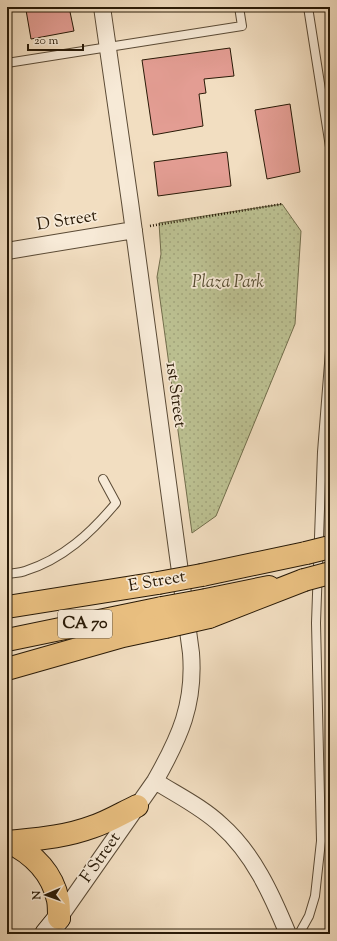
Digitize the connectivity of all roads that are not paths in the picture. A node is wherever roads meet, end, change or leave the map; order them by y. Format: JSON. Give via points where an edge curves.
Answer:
{"nodes":[{"id":1,"x":102,"y":7,"type":"edge"},
{"id":2,"x":239,"y":7,"type":"edge"},
{"id":3,"x":308,"y":7,"type":"edge"},
{"id":4,"x":107,"y":47,"type":"junction"},
{"id":5,"x":7,"y":63,"type":"edge"},
{"id":6,"x":330,"y":148,"type":"edge"},
{"id":7,"x":134,"y":230,"type":"junction"},
{"id":8,"x":7,"y":251,"type":"edge"},
{"id":9,"x":330,"y":352,"type":"edge"},
{"id":10,"x":103,"y":480,"type":"dead end"},
{"id":11,"x":330,"y":547,"type":"edge"},
{"id":12,"x":330,"y":573,"type":"edge"},
{"id":13,"x":7,"y":574,"type":"edge"},
{"id":14,"x":7,"y":607,"type":"edge"},
{"id":15,"x":164,"y":617,"type":"junction"},
{"id":16,"x":7,"y":640,"type":"edge"},
{"id":17,"x":7,"y":669,"type":"edge"},
{"id":18,"x":155,"y":781,"type":"junction"},
{"id":19,"x":137,"y":806,"type":"junction"},
{"id":20,"x":8,"y":842,"type":"edge"},
{"id":21,"x":53,"y":926,"type":"edge"},
{"id":22,"x":288,"y":934,"type":"edge"},
{"id":23,"x":299,"y":934,"type":"edge"}],
"edges":[{"from":1,"to":4,"type":"street","name":"1st Street"},
{"from":2,"to":4,"type":"lane","via":[[242,26]]},
{"from":3,"to":6,"type":"lane"},
{"from":4,"to":5,"type":"lane"},
{"from":4,"to":7,"type":"street","name":"1st Street"},
{"from":7,"to":8,"type":"street","name":"D Street"},
{"from":7,"to":18,"type":"street","name":"1st Street","via":[[193,670],[187,711],[179,736]]},
{"from":9,"to":23,"type":"lane","via":[[322,445],[316,623],[320,840],[315,896],[309,916]]},
{"from":10,"to":13,"type":"lane","via":[[116,503],[96,526],[61,555],[25,571]]},
{"from":11,"to":14,"type":"highway","name":"E Street","number":"CA 70","bridge":true,"via":[[202,575]]},
{"from":12,"to":15,"type":"highway","bridge":true,"via":[[207,608]]},
{"from":15,"to":16,"type":"highway","name":"E Street","number":"CA 70"},
{"from":15,"to":17,"type":"highway","via":[[123,636]]},
{"from":18,"to":19,"type":"street","name":"F Street"},
{"from":18,"to":22,"type":"street","via":[[208,815],[240,846],[268,889]]},
{"from":19,"to":20,"type":"highway","via":[[109,820],[65,835]]},
{"from":19,"to":21,"type":"street","name":"F Street"},
{"from":20,"to":21,"type":"highway","via":[[35,858],[49,876],[58,900]]}]}
